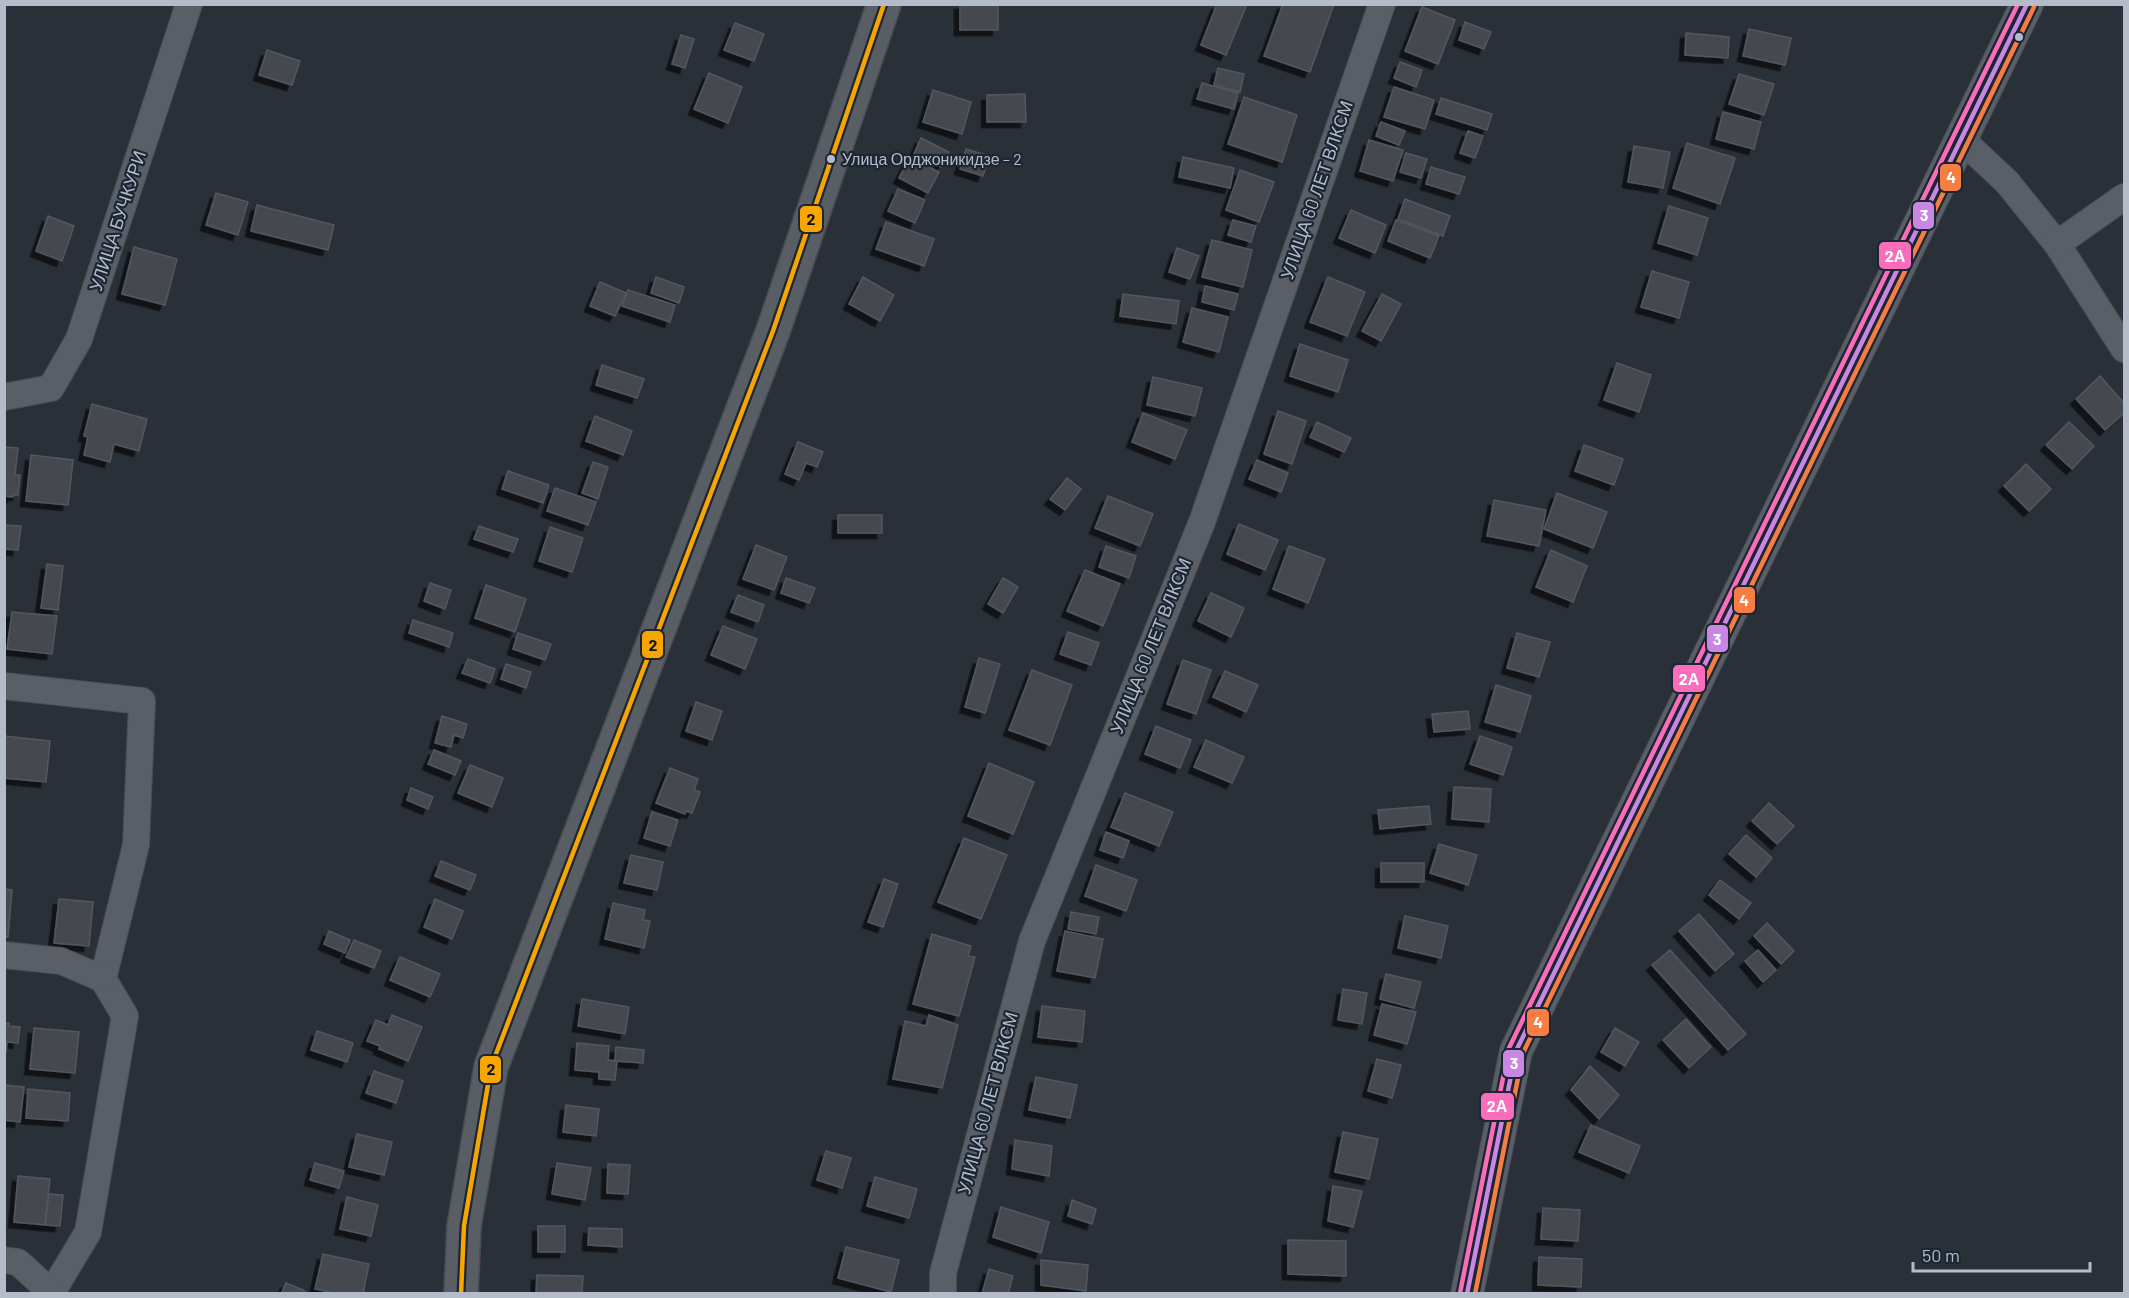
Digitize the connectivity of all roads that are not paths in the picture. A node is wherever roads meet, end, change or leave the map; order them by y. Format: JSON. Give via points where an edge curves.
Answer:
{"nodes":[{"id":1,"x":189,"y":4,"type":"edge"},
{"id":2,"x":884,"y":4,"type":"edge"},
{"id":3,"x":1382,"y":4,"type":"edge"},
{"id":4,"x":2027,"y":4,"type":"edge"},
{"id":5,"x":1961,"y":139,"type":"junction"},
{"id":6,"x":2124,"y":197,"type":"edge"},
{"id":7,"x":2057,"y":244,"type":"junction"},
{"id":8,"x":2124,"y":349,"type":"edge"},
{"id":9,"x":4,"y":397,"type":"edge"},
{"id":10,"x":4,"y":686,"type":"edge"},
{"id":11,"x":4,"y":955,"type":"edge"},
{"id":12,"x":103,"y":979,"type":"junction"},
{"id":13,"x":4,"y":1260,"type":"edge"},
{"id":14,"x":52,"y":1293,"type":"edge"},
{"id":15,"x":461,"y":1293,"type":"edge"},
{"id":16,"x":942,"y":1293,"type":"edge"},
{"id":17,"x":1467,"y":1293,"type":"edge"}],
"edges":[{"from":1,"to":9,"type":"street","name":"УЛИЦА БУЧКУРИ","via":[[79,339],[51,388]]},
{"from":2,"to":15,"type":"main road","via":[[773,331],[491,1067],[464,1226]]},
{"from":3,"to":16,"type":"street","name":"УЛИЦА 60 ЛЕТ ВЛКСМ","via":[[1202,522],[1032,941],[943,1273]]},
{"from":4,"to":5,"type":"street"},
{"from":5,"to":7,"type":"street","via":[[2007,182]]},
{"from":5,"to":17,"type":"street","via":[[1516,1051]]},
{"from":6,"to":7,"type":"street"},
{"from":7,"to":8,"type":"street"},
{"from":10,"to":12,"type":"street","via":[[142,701],[136,845]]},
{"from":11,"to":12,"type":"street","via":[[61,961]]},
{"from":12,"to":14,"type":"street","via":[[125,1016],[88,1232]]},
{"from":13,"to":14,"type":"street","via":[[18,1262]]}]}
